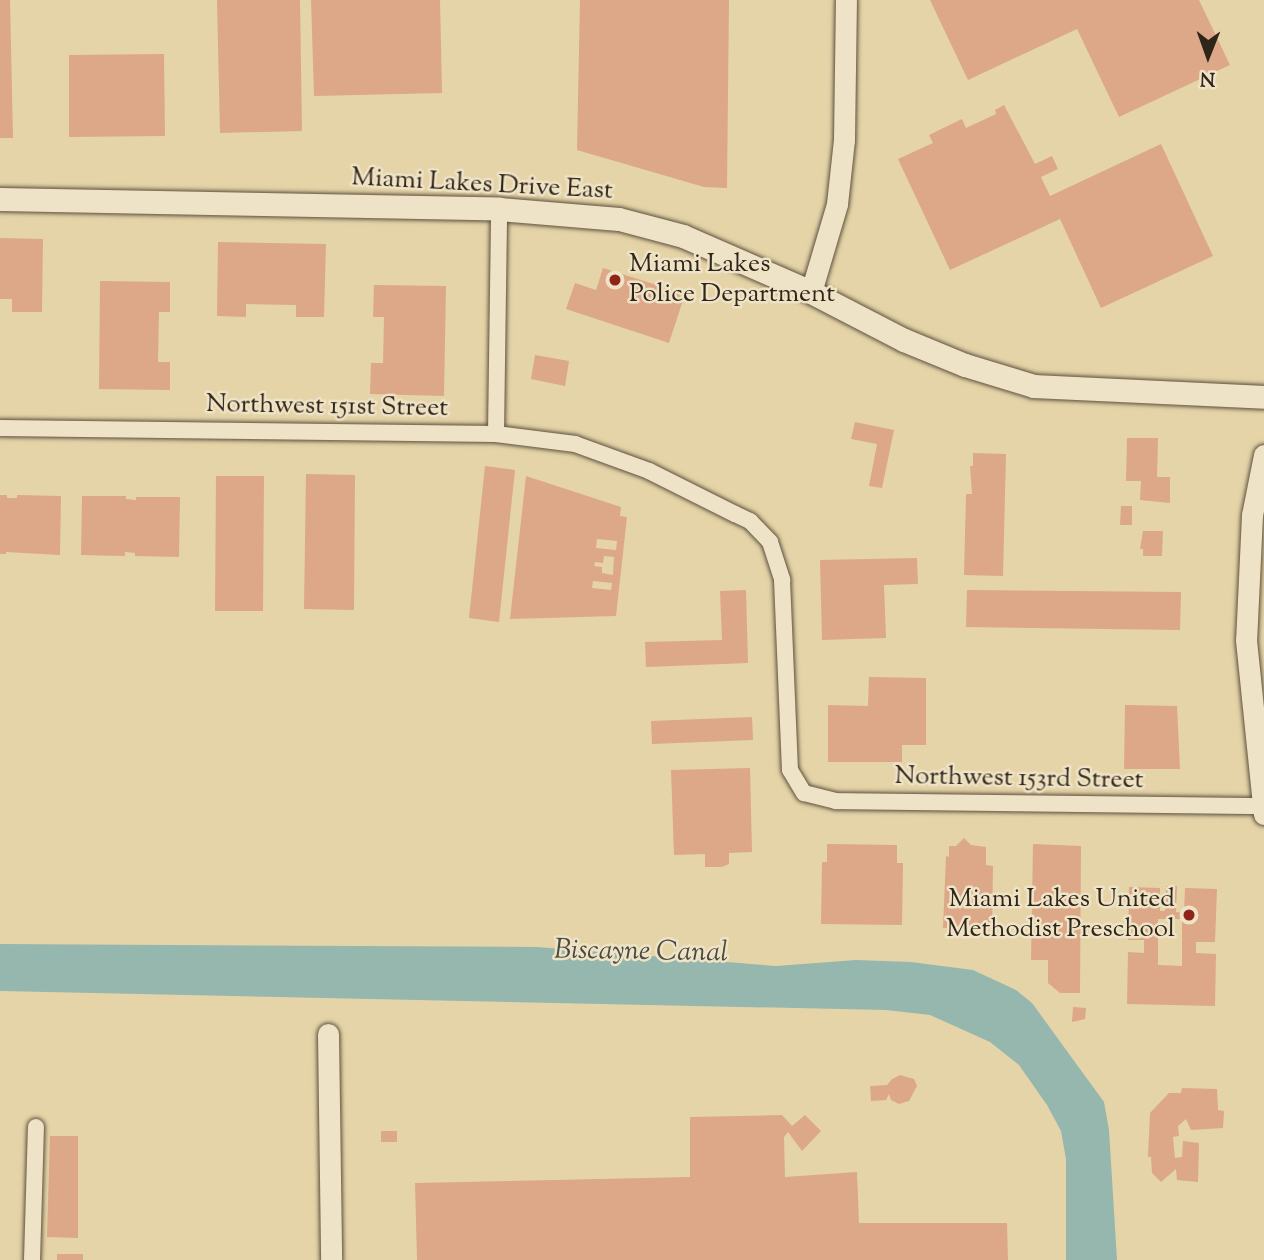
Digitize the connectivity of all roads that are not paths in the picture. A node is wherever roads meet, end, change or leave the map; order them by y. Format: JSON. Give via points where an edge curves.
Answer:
{"nodes":[{"id":1,"x":846,"y":0,"type":"edge"},
{"id":2,"x":0,"y":199,"type":"edge"},
{"id":3,"x":499,"y":209,"type":"junction"},
{"id":4,"x":811,"y":292,"type":"junction"},
{"id":5,"x":1264,"y":397,"type":"edge"},
{"id":6,"x":0,"y":428,"type":"edge"},
{"id":7,"x":496,"y":434,"type":"junction"},
{"id":8,"x":1264,"y":455,"type":"edge"},
{"id":9,"x":790,"y":770,"type":"joint"},
{"id":10,"x":1263,"y":810,"type":"edge"},
{"id":11,"x":328,"y":1034,"type":"dead end"},
{"id":12,"x":36,"y":1127,"type":"dead end"},
{"id":13,"x":32,"y":1260,"type":"edge"},
{"id":14,"x":331,"y":1260,"type":"edge"}],
"edges":[{"from":1,"to":4,"type":"street","via":[[844,140],[837,204]]},
{"from":2,"to":3,"type":"main road","name":"Miami Lakes Drive East"},
{"from":3,"to":4,"type":"main road","name":"Miami Lakes Drive East","via":[[619,219],[683,236]]},
{"from":3,"to":7,"type":"street"},
{"from":4,"to":5,"type":"main road","name":"Miami Lakes Drive East","via":[[904,340],[1034,386]]},
{"from":6,"to":7,"type":"street","name":"Northwest 151st Street"},
{"from":7,"to":9,"type":"street","name":"Northwest 151st Street","via":[[575,444],[649,471],[750,521],[770,542],[782,580]]},
{"from":8,"to":10,"type":"street","via":[[1252,515],[1246,640]]},
{"from":9,"to":10,"type":"street","name":"Northwest 153rd Street","via":[[804,793],[836,802]]},
{"from":11,"to":14,"type":"street"},
{"from":12,"to":13,"type":"street"}]}
